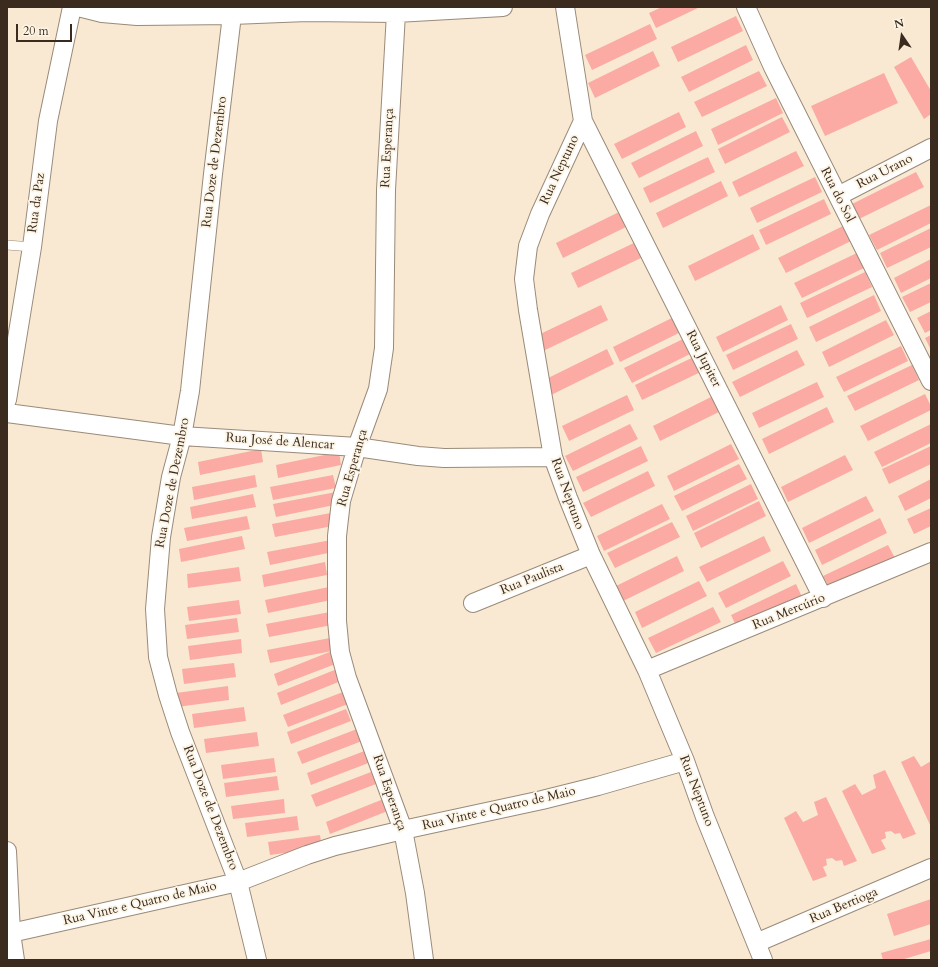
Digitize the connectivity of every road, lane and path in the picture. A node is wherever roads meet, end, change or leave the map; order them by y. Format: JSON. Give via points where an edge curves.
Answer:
{"nodes":[{"id":1,"x":72,"y":7,"type":"edge"},
{"id":2,"x":78,"y":7,"type":"edge"},
{"id":3,"x":503,"y":7,"type":"edge"},
{"id":4,"x":565,"y":7,"type":"edge"},
{"id":5,"x":746,"y":7,"type":"edge"},
{"id":6,"x":396,"y":13,"type":"junction"},
{"id":7,"x":232,"y":15,"type":"junction"},
{"id":8,"x":583,"y":121,"type":"junction"},
{"id":9,"x":931,"y":148,"type":"edge"},
{"id":10,"x":838,"y":196,"type":"junction"},
{"id":11,"x":7,"y":245,"type":"edge"},
{"id":12,"x":32,"y":247,"type":"junction"},
{"id":13,"x":931,"y":381,"type":"edge"},
{"id":14,"x":7,"y":400,"type":"edge"},
{"id":15,"x":7,"y":413,"type":"edge"},
{"id":16,"x":182,"y":436,"type":"junction"},
{"id":17,"x":357,"y":447,"type":"junction"},
{"id":18,"x":553,"y":457,"type":"junction"},
{"id":19,"x":931,"y":552,"type":"edge"},
{"id":20,"x":591,"y":555,"type":"junction"},
{"id":21,"x":823,"y":598,"type":"junction"},
{"id":22,"x":473,"y":603,"type":"dead end"},
{"id":23,"x":647,"y":670,"type":"junction"},
{"id":24,"x":685,"y":761,"type":"junction"},
{"id":25,"x":403,"y":830,"type":"junction"},
{"id":26,"x":7,"y":851,"type":"edge"},
{"id":27,"x":931,"y":869,"type":"edge"},
{"id":28,"x":238,"y":882,"type":"junction"},
{"id":29,"x":11,"y":933,"type":"junction"},
{"id":30,"x":756,"y":943,"type":"junction"},
{"id":31,"x":15,"y":960,"type":"edge"},
{"id":32,"x":257,"y":960,"type":"edge"},
{"id":33,"x":424,"y":960,"type":"edge"},
{"id":34,"x":762,"y":960,"type":"edge"}],
"edges":[{"from":1,"to":12,"type":"street","name":"Rua da Paz","via":[[48,121]]},
{"from":2,"to":7,"type":"street","via":[[102,13],[137,16]]},
{"from":3,"to":6,"type":"street"},
{"from":4,"to":8,"type":"street","name":"Rua Neptuno"},
{"from":5,"to":10,"type":"street","name":"Rua do Sol"},
{"from":6,"to":7,"type":"street","via":[[307,12]]},
{"from":6,"to":17,"type":"street","name":"Rua Esperança","via":[[386,190],[384,348],[378,389]]},
{"from":7,"to":16,"type":"street","name":"Rua Doze de Dezembro","via":[[190,391]]},
{"from":8,"to":18,"type":"street","name":"Rua Neptuno","via":[[528,246],[524,279]]},
{"from":8,"to":21,"type":"street","name":"Rua Jupiter"},
{"from":9,"to":10,"type":"street","name":"Rua Urano"},
{"from":10,"to":13,"type":"street","name":"Rua do Sol"},
{"from":11,"to":12,"type":"lane"},
{"from":12,"to":14,"type":"street","name":"Rua da Paz"},
{"from":15,"to":16,"type":"street","name":"Rua José de Alencar"},
{"from":16,"to":17,"type":"street","name":"Rua José de Alencar"},
{"from":16,"to":28,"type":"street","name":"Rua Doze de Dezembro","via":[[171,477],[161,537],[155,608],[158,656],[180,732]]},
{"from":17,"to":18,"type":"street","name":"Rua José de Alencar","via":[[444,458]]},
{"from":17,"to":25,"type":"street","name":"Rua Esperança","via":[[341,501],[337,536],[336,621],[347,678]]},
{"from":18,"to":20,"type":"street","name":"Rua Neptuno"},
{"from":19,"to":21,"type":"street","name":"Rua Mercúrio"},
{"from":20,"to":22,"type":"street","name":"Rua Paulista"},
{"from":20,"to":23,"type":"street","name":"Rua Neptuno"},
{"from":21,"to":23,"type":"street","name":"Rua Mercúrio"},
{"from":23,"to":24,"type":"street","name":"Rua Neptuno"},
{"from":24,"to":25,"type":"street","name":"Rua Vinte e Quatro de Maio","via":[[549,799]]},
{"from":24,"to":30,"type":"street","name":"Rua Neptuno"},
{"from":25,"to":28,"type":"street","name":"Rua Vinte e Quatro de Maio","via":[[335,846]]},
{"from":25,"to":33,"type":"street","name":"Rua Esperança"},
{"from":26,"to":29,"type":"street"},
{"from":27,"to":30,"type":"street","name":"Rua Bertioga"},
{"from":28,"to":29,"type":"street","name":"Rua Vinte e Quatro de Maio"},
{"from":28,"to":32,"type":"street","name":"Rua Doze de Dezembro"},
{"from":29,"to":31,"type":"street"},
{"from":30,"to":34,"type":"street","name":"Rua Neptuno"}]}
